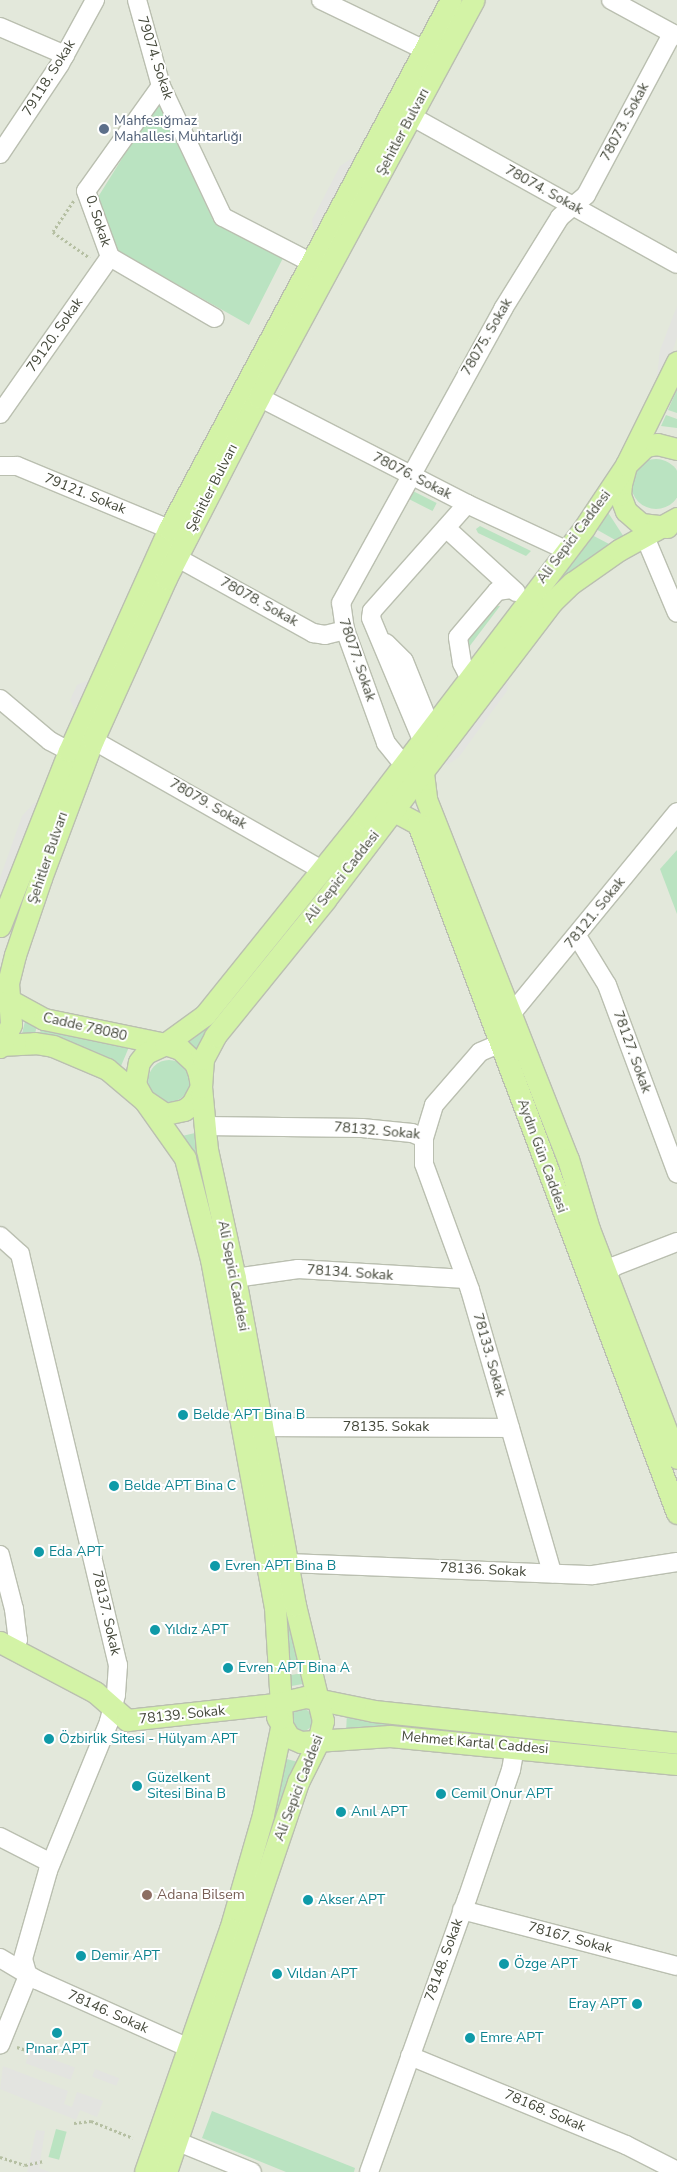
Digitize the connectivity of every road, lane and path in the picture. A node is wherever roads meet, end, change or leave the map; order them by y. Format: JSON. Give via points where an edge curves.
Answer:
{"nodes":[{"id":1,"x":95,"y":0,"type":"edge"},
{"id":2,"x":137,"y":0,"type":"edge"},
{"id":3,"x":321,"y":0,"type":"edge"},
{"id":4,"x":452,"y":0,"type":"edge"},
{"id":5,"x":474,"y":0,"type":"edge"},
{"id":6,"x":611,"y":0,"type":"edge"},
{"id":7,"x":0,"y":26,"type":"edge"},
{"id":8,"x":675,"y":35,"type":"edge"},
{"id":9,"x":425,"y":50,"type":"junction"},
{"id":10,"x":65,"y":55,"type":"junction"},
{"id":11,"x":161,"y":86,"type":"junction"},
{"id":12,"x":411,"y":116,"type":"junction"},
{"id":13,"x":0,"y":154,"type":"edge"},
{"id":14,"x":76,"y":197,"type":"dead end"},
{"id":15,"x":574,"y":207,"type":"junction"},
{"id":16,"x":103,"y":260,"type":"junction"},
{"id":17,"x":310,"y":262,"type":"junction"},
{"id":18,"x":677,"y":264,"type":"edge"},
{"id":19,"x":215,"y":318,"type":"dead end"},
{"id":20,"x":677,"y":362,"type":"edge"},
{"id":21,"x":259,"y":397,"type":"junction"},
{"id":22,"x":0,"y":414,"type":"edge"},
{"id":23,"x":677,"y":449,"type":"edge"},
{"id":24,"x":626,"y":466,"type":"junction"},
{"id":25,"x":3,"y":470,"type":"edge"},
{"id":26,"x":410,"y":474,"type":"junction"},
{"id":27,"x":467,"y":504,"type":"junction"},
{"id":28,"x":673,"y":525,"type":"edge"},
{"id":29,"x":446,"y":528,"type":"junction"},
{"id":30,"x":169,"y":529,"type":"junction"},
{"id":31,"x":645,"y":537,"type":"junction"},
{"id":32,"x":568,"y":550,"type":"junction"},
{"id":33,"x":176,"y":557,"type":"junction"},
{"id":34,"x":511,"y":588,"type":"junction"},
{"id":35,"x":536,"y":589,"type":"junction"},
{"id":36,"x":677,"y":613,"type":"edge"},
{"id":37,"x":345,"y":630,"type":"junction"},
{"id":38,"x":469,"y":677,"type":"junction"},
{"id":39,"x":0,"y":699,"type":"edge"},
{"id":40,"x":427,"y":734,"type":"junction"},
{"id":41,"x":94,"y":740,"type":"junction"},
{"id":42,"x":69,"y":751,"type":"junction"},
{"id":43,"x":403,"y":764,"type":"junction"},
{"id":44,"x":423,"y":773,"type":"junction"},
{"id":45,"x":394,"y":811,"type":"junction"},
{"id":46,"x":677,"y":812,"type":"edge"},
{"id":47,"x":322,"y":870,"type":"junction"},
{"id":48,"x":0,"y":926,"type":"edge"},
{"id":49,"x":577,"y":936,"type":"junction"},
{"id":50,"x":4,"y":998,"type":"edge"},
{"id":51,"x":512,"y":1013,"type":"junction"},
{"id":52,"x":165,"y":1044,"type":"junction"},
{"id":53,"x":500,"y":1044,"type":"junction"},
{"id":54,"x":1,"y":1045,"type":"edge"},
{"id":55,"x":201,"y":1087,"type":"junction"},
{"id":56,"x":144,"y":1100,"type":"junction"},
{"id":57,"x":204,"y":1126,"type":"junction"},
{"id":58,"x":424,"y":1138,"type":"junction"},
{"id":59,"x":677,"y":1173,"type":"edge"},
{"id":60,"x":0,"y":1236,"type":"edge"},
{"id":61,"x":677,"y":1242,"type":"edge"},
{"id":62,"x":587,"y":1259,"type":"junction"},
{"id":63,"x":606,"y":1275,"type":"junction"},
{"id":64,"x":235,"y":1278,"type":"junction"},
{"id":65,"x":466,"y":1279,"type":"junction"},
{"id":66,"x":263,"y":1428,"type":"junction"},
{"id":67,"x":510,"y":1428,"type":"junction"},
{"id":68,"x":677,"y":1458,"type":"edge"},
{"id":69,"x":677,"y":1513,"type":"edge"},
{"id":70,"x":0,"y":1556,"type":"edge"},
{"id":71,"x":677,"y":1562,"type":"edge"},
{"id":72,"x":288,"y":1563,"type":"junction"},
{"id":73,"x":552,"y":1573,"type":"junction"},
{"id":74,"x":6,"y":1646,"type":"edge"},
{"id":75,"x":319,"y":1698,"type":"junction"},
{"id":76,"x":275,"y":1704,"type":"junction"},
{"id":77,"x":112,"y":1708,"type":"junction"},
{"id":78,"x":282,"y":1723,"type":"junction"},
{"id":79,"x":318,"y":1742,"type":"junction"},
{"id":80,"x":677,"y":1744,"type":"edge"},
{"id":81,"x":516,"y":1747,"type":"junction"},
{"id":82,"x":677,"y":1764,"type":"edge"},
{"id":83,"x":0,"y":1837,"type":"edge"},
{"id":84,"x":51,"y":1863,"type":"junction"},
{"id":85,"x":462,"y":1910,"type":"junction"},
{"id":86,"x":0,"y":1958,"type":"edge"},
{"id":87,"x":677,"y":1966,"type":"edge"},
{"id":88,"x":28,"y":1976,"type":"junction"},
{"id":89,"x":0,"y":2045,"type":"edge"},
{"id":90,"x":189,"y":2048,"type":"junction"},
{"id":91,"x":410,"y":2056,"type":"junction"},
{"id":92,"x":74,"y":2123,"type":"dead end"},
{"id":93,"x":133,"y":2138,"type":"dead end"},
{"id":94,"x":176,"y":2141,"type":"junction"},
{"id":95,"x":0,"y":2157,"type":"edge"},
{"id":96,"x":44,"y":2161,"type":"dead end"},
{"id":97,"x":677,"y":2171,"type":"edge"},
{"id":98,"x":145,"y":2172,"type":"edge"},
{"id":99,"x":166,"y":2172,"type":"edge"},
{"id":100,"x":252,"y":2172,"type":"edge"},
{"id":101,"x":369,"y":2172,"type":"edge"}],
"edges":[{"from":1,"to":10,"type":"street","name":"79118. Sokak"},
{"from":2,"to":11,"type":"street","name":"79074. Sokak"},
{"from":3,"to":9,"type":"street"},
{"from":4,"to":9,"type":"main road","name":"Şehitler Bulvarı"},
{"from":5,"to":12,"type":"main road","name":"Şehitler Bulvarı"},
{"from":6,"to":8,"type":"street"},
{"from":7,"to":10,"type":"street"},
{"from":8,"to":15,"type":"street","name":"78073. Sokak","via":[[586,196]]},
{"from":9,"to":17,"type":"main road","name":"Şehitler Bulvarı"},
{"from":10,"to":13,"type":"street","name":"79118. Sokak"},
{"from":11,"to":16,"type":"street","name":"0. Sokak","via":[[86,191]]},
{"from":11,"to":17,"type":"street","name":"79074. Sokak","via":[[223,217]]},
{"from":12,"to":15,"type":"street","name":"78074. Sokak"},
{"from":12,"to":21,"type":"main road","name":"Şehitler Bulvarı"},
{"from":14,"to":16,"type":"path","via":[[53,232]]},
{"from":15,"to":18,"type":"street","name":"78074. Sokak"},
{"from":15,"to":26,"type":"street","name":"78075. Sokak","via":[[560,217],[503,309]]},
{"from":16,"to":19,"type":"street","name":"0. Sokak"},
{"from":16,"to":22,"type":"street","name":"79120. Sokak"},
{"from":17,"to":30,"type":"main road","name":"Şehitler Bulvarı"},
{"from":20,"to":24,"type":"main road","name":"Ali Sepici Caddesi"},
{"from":21,"to":26,"type":"street","name":"78076. Sokak"},
{"from":21,"to":33,"type":"main road","name":"Şehitler Bulvarı"},
{"from":23,"to":24,"type":"main road","via":[[657,444],[646,446]]},
{"from":24,"to":28,"type":"main road","via":[[620,495],[626,511],[641,524]]},
{"from":24,"to":32,"type":"main road","name":"Ali Sepici Caddesi"},
{"from":25,"to":30,"type":"street","name":"79121. Sokak","via":[[17,466]]},
{"from":26,"to":27,"type":"street","name":"78076. Sokak"},
{"from":26,"to":37,"type":"street","name":"78077. Sokak","via":[[341,603]]},
{"from":27,"to":29,"type":"street"},
{"from":27,"to":32,"type":"street","name":"78076. Sokak"},
{"from":28,"to":31,"type":"main road","name":"Ali Sepici Caddesi"},
{"from":29,"to":34,"type":"street"},
{"from":29,"to":40,"type":"street","via":[[372,611],[371,618],[380,638],[404,660]]},
{"from":30,"to":42,"type":"main road","name":"Şehitler Bulvarı"},
{"from":31,"to":36,"type":"street"},
{"from":31,"to":44,"type":"main road","name":"Ali Sepici Caddesi","via":[[592,568],[552,602]]},
{"from":32,"to":35,"type":"main road","name":"Ali Sepici Caddesi"},
{"from":33,"to":37,"type":"street","name":"78078. Sokak","via":[[313,633],[325,635]]},
{"from":33,"to":41,"type":"main road","name":"Şehitler Bulvarı"},
{"from":34,"to":35,"type":"street","via":[[516,592]]},
{"from":34,"to":38,"type":"street","via":[[497,591],[458,637],[462,662]]},
{"from":35,"to":38,"type":"main road","name":"Ali Sepici Caddesi"},
{"from":37,"to":43,"type":"street","name":"78077. Sokak","via":[[386,743]]},
{"from":38,"to":40,"type":"main road","name":"Ali Sepici Caddesi"},
{"from":39,"to":42,"type":"street","via":[[50,741]]},
{"from":40,"to":43,"type":"main road","name":"Ali Sepici Caddesi"},
{"from":41,"to":47,"type":"street","name":"78079. Sokak"},
{"from":41,"to":50,"type":"main road","name":"Şehitler Bulvarı","via":[[23,930]]},
{"from":42,"to":48,"type":"main road","name":"Şehitler Bulvarı"},
{"from":43,"to":47,"type":"main road","name":"Ali Sepici Caddesi"},
{"from":44,"to":45,"type":"main road","name":"Ali Sepici Caddesi"},
{"from":44,"to":51,"type":"main road","name":"Aydın Gün Caddesi","via":[[426,799]]},
{"from":45,"to":53,"type":"main road","name":"Aydın Gün Caddesi","via":[[418,824]]},
{"from":45,"to":55,"type":"main road","name":"Ali Sepici Caddesi","via":[[215,1036],[203,1059]]},
{"from":46,"to":49,"type":"street","name":"78121. Sokak"},
{"from":47,"to":52,"type":"main road","name":"Ali Sepici Caddesi","via":[[205,1015]]},
{"from":49,"to":51,"type":"street","name":"78121. Sokak"},
{"from":49,"to":59,"type":"street","name":"78127. Sokak","via":[[607,986]]},
{"from":50,"to":52,"type":"main road","name":"Cadde 78080","via":[[44,1019]]},
{"from":50,"to":54,"type":"main road","name":"Şehitler Bulvarı","via":[[11,1024]]},
{"from":51,"to":62,"type":"main road","name":"Aydın Gün Caddesi","via":[[568,1159]]},
{"from":52,"to":55,"type":"main road","via":[[188,1055],[197,1069]]},
{"from":52,"to":56,"type":"main road","via":[[146,1053],[139,1062],[135,1084]]},
{"from":53,"to":58,"type":"street","name":"78132. Sokak","via":[[480,1052],[434,1105]]},
{"from":53,"to":62,"type":"main road","name":"Aydın Gün Caddesi"},
{"from":54,"to":56,"type":"main road","name":"Cadde 78080","via":[[36,1043],[80,1055],[121,1078]]},
{"from":55,"to":56,"type":"main road","via":[[192,1104],[173,1114],[157,1110]]},
{"from":55,"to":57,"type":"main road","name":"Ali Sepici Caddesi"},
{"from":56,"to":76,"type":"main road","name":"Ali Sepici Caddesi","via":[[185,1158],[209,1250],[276,1607]]},
{"from":57,"to":58,"type":"street","name":"78132. Sokak","via":[[362,1128],[412,1133]]},
{"from":57,"to":64,"type":"main road","name":"Ali Sepici Caddesi"},
{"from":58,"to":65,"type":"street","name":"78133. Sokak","via":[[424,1164]]},
{"from":60,"to":77,"type":"street","name":"78137. Sokak","via":[[20,1254],[118,1665]]},
{"from":61,"to":63,"type":"street","via":[[615,1266]]},
{"from":62,"to":63,"type":"main road","name":"Aydın Gün Caddesi"},
{"from":62,"to":69,"type":"main road","name":"Aydın Gün Caddesi"},
{"from":63,"to":68,"type":"main road","name":"Aydın Gün Caddesi"},
{"from":64,"to":65,"type":"street","name":"78134. Sokak","via":[[298,1269]]},
{"from":64,"to":66,"type":"main road","name":"Ali Sepici Caddesi"},
{"from":65,"to":67,"type":"street","name":"78133. Sokak"},
{"from":66,"to":67,"type":"street","name":"78135. Sokak"},
{"from":66,"to":72,"type":"main road","name":"Ali Sepici Caddesi"},
{"from":67,"to":73,"type":"street","name":"78133. Sokak"},
{"from":70,"to":74,"type":"street","via":[[14,1609],[18,1640]]},
{"from":71,"to":73,"type":"street","name":"78136. Sokak","via":[[593,1575]]},
{"from":72,"to":73,"type":"street","name":"78136. Sokak"},
{"from":72,"to":75,"type":"main road","name":"Ali Sepici Caddesi"},
{"from":74,"to":77,"type":"main road","name":"78139. Sokak","via":[[95,1692]]},
{"from":75,"to":76,"type":"main road","name":"Mehmet Kartal Caddesi","via":[[300,1697]]},
{"from":75,"to":79,"type":"main road","name":"Ali Sepici Caddesi","via":[[323,1721]]},
{"from":75,"to":80,"type":"main road","name":"Mehmet Kartal Caddesi","via":[[374,1711]]},
{"from":76,"to":77,"type":"main road","name":"78139. Sokak","via":[[128,1720]]},
{"from":76,"to":78,"type":"main road","name":"Ali Sepici Caddesi"},
{"from":77,"to":84,"type":"street","name":"78137. Sokak"},
{"from":78,"to":79,"type":"main road","name":"Mehmet Kartal Caddesi","via":[[289,1737],[301,1742]]},
{"from":78,"to":90,"type":"main road","name":"Ali Sepici Caddesi","via":[[244,1884]]},
{"from":79,"to":81,"type":"main road","name":"Mehmet Kartal Caddesi","via":[[390,1736]]},
{"from":79,"to":94,"type":"main road","name":"Ali Sepici Caddesi","via":[[298,1782]]},
{"from":81,"to":82,"type":"main road","name":"Mehmet Kartal Caddesi"},
{"from":81,"to":85,"type":"street","name":"78148. Sokak"},
{"from":83,"to":84,"type":"street"},
{"from":84,"to":88,"type":"street","name":"78137. Sokak","via":[[23,1959]]},
{"from":85,"to":87,"type":"street","name":"78167. Sokak"},
{"from":85,"to":91,"type":"street","name":"78148. Sokak"},
{"from":86,"to":88,"type":"street","name":"78146. Sokak"},
{"from":88,"to":89,"type":"street","name":"78137. Sokak"},
{"from":88,"to":90,"type":"street","name":"78146. Sokak"},
{"from":90,"to":98,"type":"main road","name":"Ali Sepici Caddesi"},
{"from":91,"to":97,"type":"street","name":"78168. Sokak","via":[[626,2145]]},
{"from":91,"to":101,"type":"street","name":"78148. Sokak"},
{"from":92,"to":93,"type":"path","via":[[91,2121]]},
{"from":94,"to":99,"type":"main road","name":"Ali Sepici Caddesi"},
{"from":94,"to":100,"type":"street"},
{"from":95,"to":96,"type":"path","via":[[25,2165]]}]}
